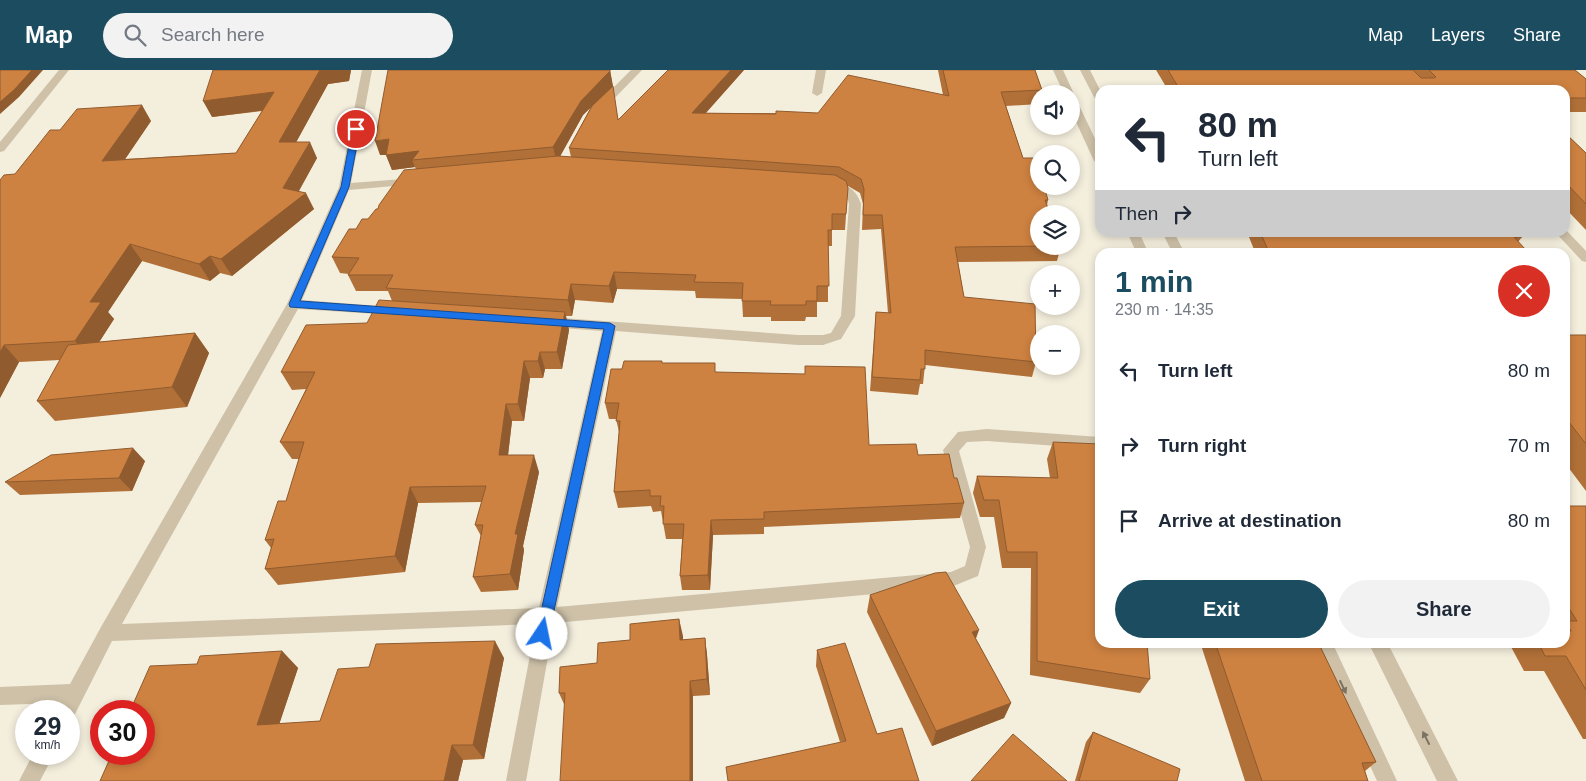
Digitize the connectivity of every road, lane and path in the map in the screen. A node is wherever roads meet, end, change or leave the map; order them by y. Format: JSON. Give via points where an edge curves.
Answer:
{"nodes":[{"id":1,"x":64,"y":70,"type":"edge"},
{"id":2,"x":367,"y":70,"type":"edge"},
{"id":3,"x":637,"y":70,"type":"edge"},
{"id":4,"x":822,"y":70,"type":"edge"},
{"id":5,"x":1058,"y":70,"type":"edge"},
{"id":6,"x":1085,"y":70,"type":"edge"},
{"id":7,"x":1065,"y":85,"type":"edge"},
{"id":8,"x":1095,"y":89,"type":"edge"},
{"id":9,"x":817,"y":93,"type":"dead end"},
{"id":10,"x":589,"y":118,"type":"edge"},
{"id":11,"x":1080,"y":118,"type":"edge"},
{"id":12,"x":0,"y":149,"type":"edge"},
{"id":13,"x":1095,"y":150,"type":"edge"},
{"id":14,"x":424,"y":180,"type":"edge"},
{"id":15,"x":814,"y":183,"type":"edge"},
{"id":16,"x":345,"y":187,"type":"junction"},
{"id":17,"x":1566,"y":237,"type":"edge"},
{"id":18,"x":1586,"y":258,"type":"edge"},
{"id":19,"x":294,"y":304,"type":"junction"},
{"id":20,"x":403,"y":312,"type":"edge"},
{"id":21,"x":531,"y":321,"type":"edge"},
{"id":22,"x":610,"y":326,"type":"junction"},
{"id":23,"x":1095,"y":443,"type":"edge"},
{"id":24,"x":546,"y":616,"type":"junction"},
{"id":25,"x":107,"y":633,"type":"junction"},
{"id":26,"x":1326,"y":648,"type":"edge"},
{"id":27,"x":1380,"y":648,"type":"edge"},
{"id":28,"x":76,"y":692,"type":"junction"},
{"id":29,"x":0,"y":696,"type":"edge"},
{"id":30,"x":72,"y":700,"type":"edge"},
{"id":31,"x":38,"y":765,"type":"edge"},
{"id":32,"x":29,"y":781,"type":"edge"},
{"id":33,"x":516,"y":781,"type":"edge"},
{"id":34,"x":1387,"y":781,"type":"edge"},
{"id":35,"x":1448,"y":781,"type":"edge"}],
"edges":[{"from":1,"to":12,"type":"street"},
{"from":2,"to":16,"type":"street"},
{"from":3,"to":10,"type":"street"},
{"from":4,"to":9,"type":"street"},
{"from":5,"to":7,"type":"street"},
{"from":6,"to":8,"type":"street"},
{"from":11,"to":13,"type":"street"},
{"from":14,"to":16,"type":"street"},
{"from":15,"to":22,"type":"street","via":[[838,186],[852,194],[855,204],[848,316],[836,336],[824,340],[798,340]]},
{"from":16,"to":19,"type":"street"},
{"from":17,"to":18,"type":"street"},
{"from":19,"to":20,"type":"street"},
{"from":19,"to":25,"type":"street"},
{"from":21,"to":22,"type":"street"},
{"from":22,"to":24,"type":"street"},
{"from":23,"to":24,"type":"street","via":[[963,436],[951,450],[978,547],[972,571],[951,579]]},
{"from":24,"to":25,"type":"street"},
{"from":24,"to":33,"type":"street"},
{"from":25,"to":28,"type":"street"},
{"from":26,"to":34,"type":"street","one_way":true},
{"from":35,"to":27,"type":"street","one_way":true},
{"from":28,"to":29,"type":"street"},
{"from":28,"to":30,"type":"street"},
{"from":31,"to":32,"type":"street"}]}
